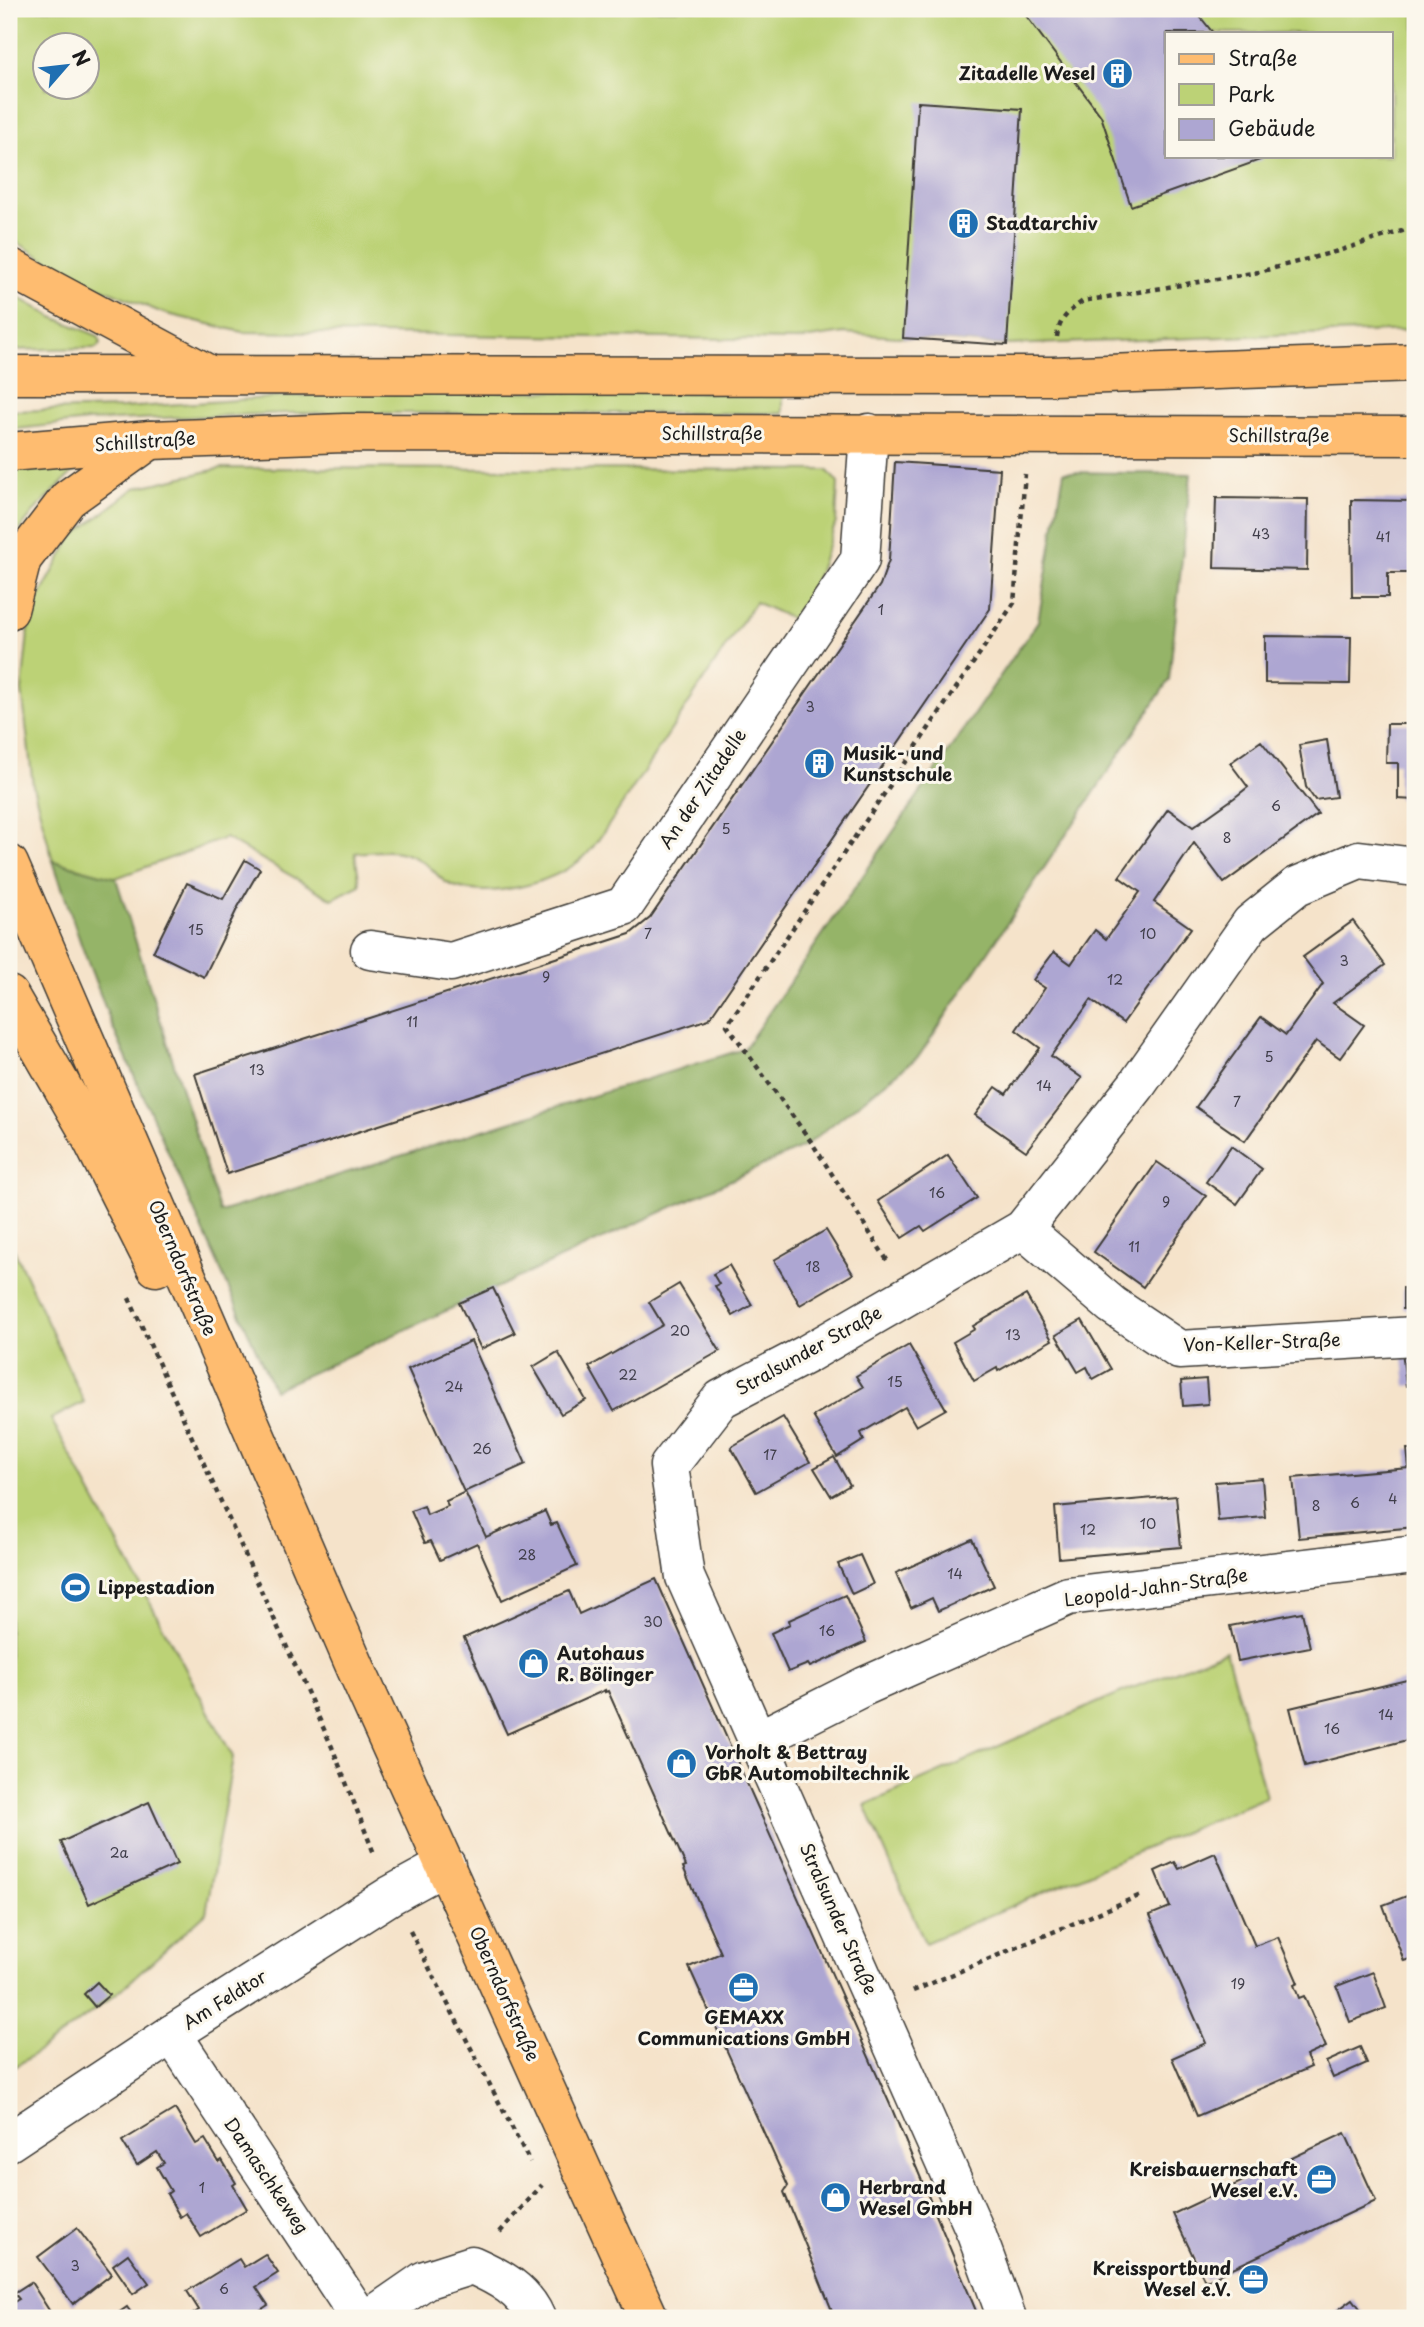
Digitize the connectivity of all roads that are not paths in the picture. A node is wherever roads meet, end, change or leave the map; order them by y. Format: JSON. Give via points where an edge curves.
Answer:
{"nodes":[{"id":1,"x":9,"y":268,"type":"edge"},
{"id":2,"x":1415,"y":363,"type":"edge"},
{"id":3,"x":211,"y":375,"type":"junction"},
{"id":4,"x":871,"y":375,"type":"junction"},
{"id":5,"x":9,"y":376,"type":"edge"},
{"id":6,"x":869,"y":433,"type":"junction"},
{"id":7,"x":1415,"y":436,"type":"edge"},
{"id":8,"x":151,"y":440,"type":"junction"},
{"id":9,"x":9,"y":452,"type":"edge"},
{"id":10,"x":9,"y":610,"type":"edge"},
{"id":11,"x":9,"y":864,"type":"edge"},
{"id":12,"x":1415,"y":867,"type":"edge"},
{"id":13,"x":370,"y":950,"type":"dead end"},
{"id":14,"x":9,"y":995,"type":"edge"},
{"id":15,"x":1023,"y":1229,"type":"junction"},
{"id":16,"x":1415,"y":1336,"type":"edge"},
{"id":17,"x":1415,"y":1555,"type":"edge"},
{"id":18,"x":357,"y":1671,"type":"junction"},
{"id":19,"x":758,"y":1740,"type":"junction"},
{"id":20,"x":446,"y":1865,"type":"junction"},
{"id":21,"x":172,"y":2034,"type":"junction"},
{"id":22,"x":9,"y":2142,"type":"edge"},
{"id":23,"x":360,"y":2318,"type":"edge"},
{"id":24,"x":370,"y":2318,"type":"edge"},
{"id":25,"x":536,"y":2318,"type":"edge"},
{"id":26,"x":649,"y":2318,"type":"edge"},
{"id":27,"x":1007,"y":2318,"type":"edge"}],
"edges":[{"from":1,"to":3,"type":"main road"},
{"from":2,"to":4,"type":"main road","via":[[1052,376]]},
{"from":3,"to":4,"type":"main road"},
{"from":3,"to":5,"type":"main road"},
{"from":4,"to":6,"type":"main road"},
{"from":6,"to":7,"type":"main road","name":"Schillstraße"},
{"from":6,"to":8,"type":"main road","name":"Schillstraße","via":[[344,433]]},
{"from":6,"to":13,"type":"street","name":"An der Zitadelle","via":[[860,560],[624,906],[452,962]]},
{"from":8,"to":9,"type":"main road","name":"Schillstraße"},
{"from":8,"to":10,"type":"main road","via":[[68,499],[22,559]]},
{"from":11,"to":18,"type":"main road","name":"Oberndorfstraße"},
{"from":12,"to":15,"type":"street","name":"Stralsunder Straße","via":[[1359,860],[1297,886],[1251,923],[1136,1086]]},
{"from":14,"to":18,"type":"main road","name":"Oberndorfstraße","via":[[85,1126]]},
{"from":15,"to":16,"type":"street","name":"Von-Keller-Straße","via":[[1112,1305],[1179,1350]]},
{"from":15,"to":19,"type":"street","name":"Stralsunder Straße","via":[[721,1399],[669,1466],[685,1577]]},
{"from":17,"to":19,"type":"street","name":"Leopold-Jahn-Straße","via":[[1068,1596],[865,1686]]},
{"from":18,"to":20,"type":"main road","name":"Oberndorfstraße"},
{"from":19,"to":27,"type":"street","name":"Stralsunder Straße","via":[[976,2234]]},
{"from":20,"to":21,"type":"street","name":"Am Feldtor"},
{"from":20,"to":26,"type":"main road","name":"Oberndorfstraße"},
{"from":21,"to":22,"type":"street","name":"Am Feldtor"},
{"from":21,"to":23,"type":"street","name":"Damaschkeweg"},
{"from":24,"to":25,"type":"street","via":[[425,2280],[472,2265],[506,2281]]}]}
